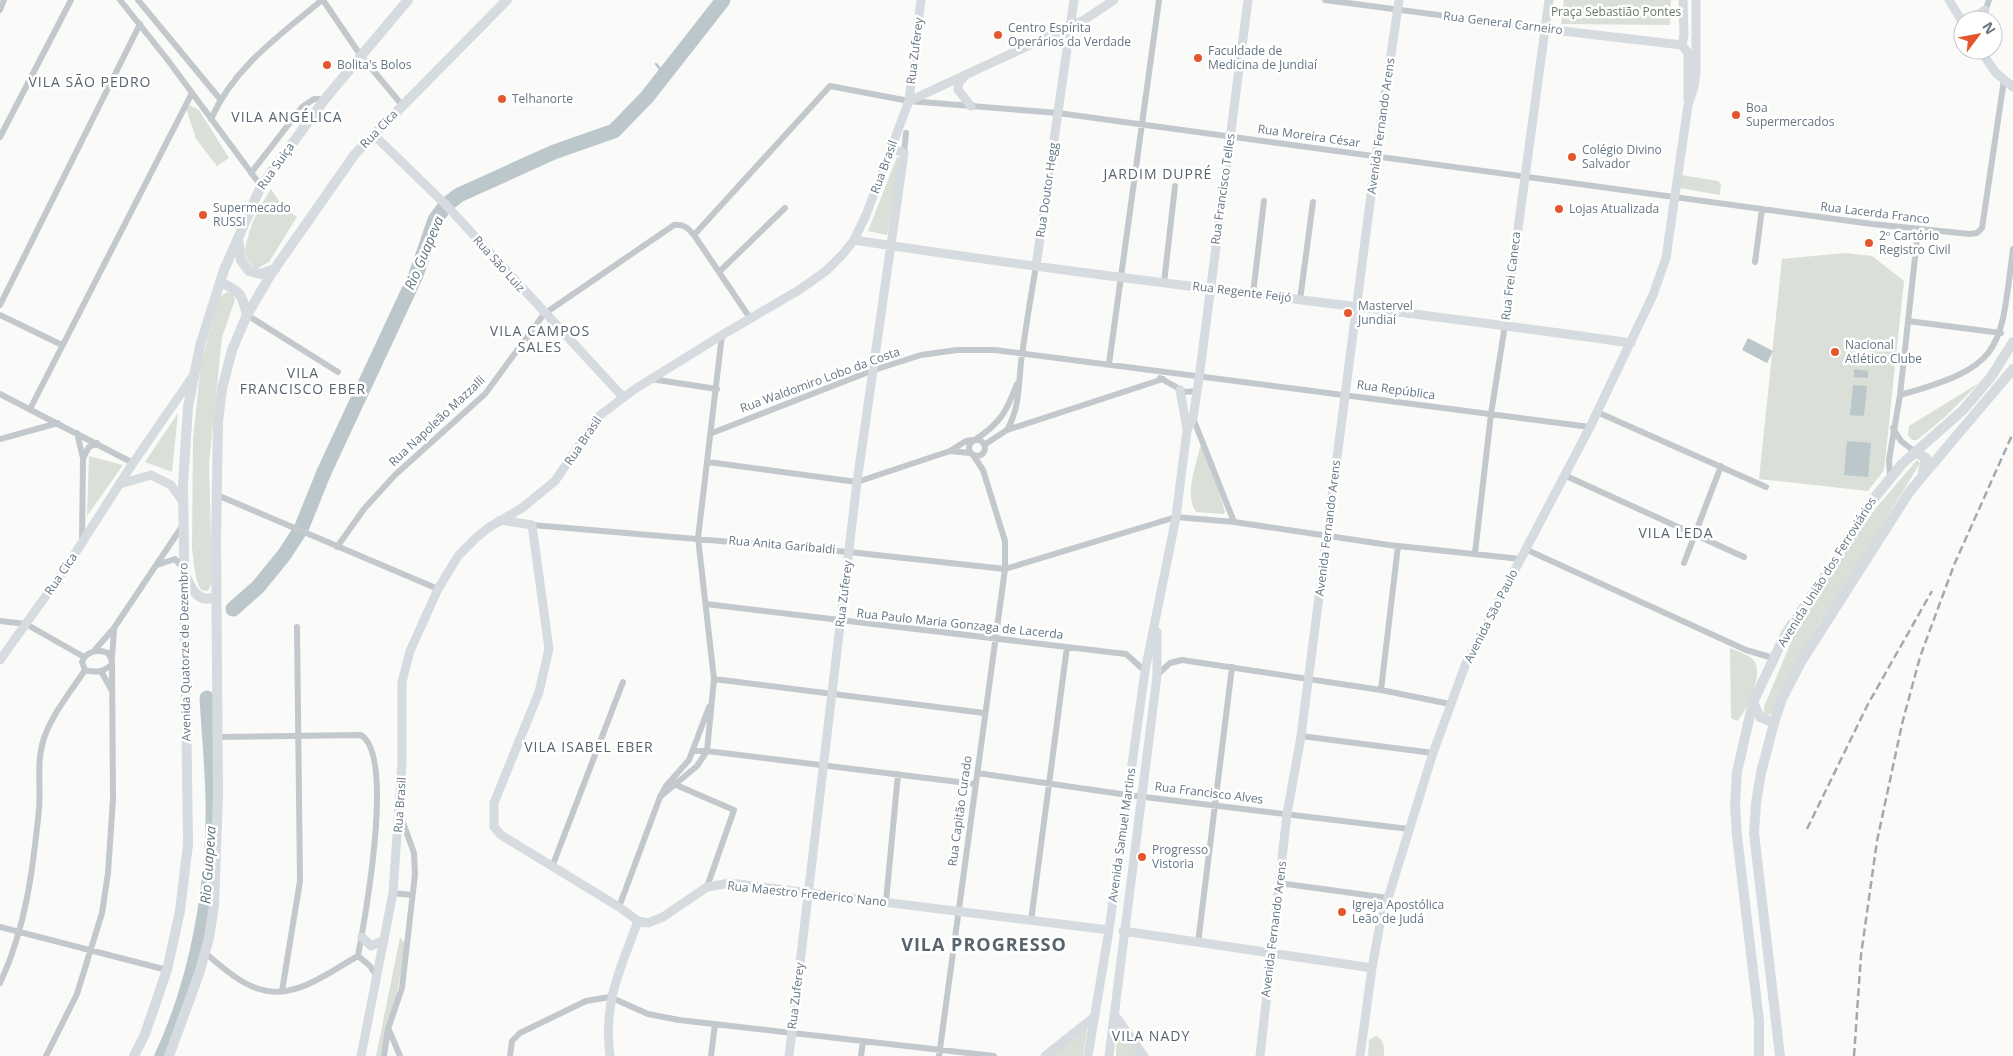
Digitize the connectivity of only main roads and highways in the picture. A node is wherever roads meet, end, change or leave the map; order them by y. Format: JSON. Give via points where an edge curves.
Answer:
{"nodes":[{"id":1,"x":408,"y":0,"type":"edge"},
{"id":2,"x":507,"y":0,"type":"edge"},
{"id":3,"x":235,"y":242,"type":"junction"},
{"id":4,"x":273,"y":272,"type":"junction"},
{"id":5,"x":220,"y":282,"type":"junction"},
{"id":6,"x":247,"y":315,"type":"junction"},
{"id":7,"x":2013,"y":342,"type":"edge"},
{"id":8,"x":2013,"y":369,"type":"edge"},
{"id":9,"x":1915,"y":452,"type":"junction"},
{"id":10,"x":1920,"y":478,"type":"junction"},
{"id":11,"x":184,"y":574,"type":"junction"},
{"id":12,"x":216,"y":597,"type":"junction"},
{"id":13,"x":1753,"y":702,"type":"junction"},
{"id":14,"x":1774,"y":723,"type":"junction"},
{"id":15,"x":134,"y":1056,"type":"edge"},
{"id":16,"x":169,"y":1056,"type":"edge"},
{"id":17,"x":1759,"y":1056,"type":"edge"},
{"id":18,"x":1780,"y":1056,"type":"edge"}],
"edges":[{"from":1,"to":3,"type":"main road","name":"Rua Suiça","via":[[325,99],[261,186]]},
{"from":2,"to":4,"type":"main road","name":"Rua Cica","via":[[355,154]]},
{"from":3,"to":4,"type":"main road","via":[[249,271]]},
{"from":3,"to":5,"type":"main road","name":"Avenida Quatorze de Dezembro"},
{"from":4,"to":6,"type":"main road"},
{"from":5,"to":6,"type":"main road","via":[[238,291]]},
{"from":5,"to":11,"type":"main road","name":"Avenida Quatorze de Dezembro","via":[[193,376],[188,407],[182,502]]},
{"from":6,"to":12,"type":"main road","via":[[232,350],[218,422]]},
{"from":7,"to":9,"type":"main road","name":"Avenida União dos Ferroviários","via":[[1991,377],[1962,410]]},
{"from":8,"to":10,"type":"main road","name":"Avenida União dos Ferroviários"},
{"from":9,"to":10,"type":"main road","via":[[1927,462]]},
{"from":9,"to":13,"type":"main road","name":"Avenida União dos Ferroviários","via":[[1890,476],[1871,502],[1846,545],[1802,608],[1773,658]]},
{"from":10,"to":14,"type":"main road","name":"Avenida União dos Ferroviários","via":[[1801,662]]},
{"from":11,"to":12,"type":"main road","via":[[199,598]]},
{"from":11,"to":15,"type":"main road","name":"Avenida Quatorze de Dezembro","via":[[188,844],[180,911],[167,970]]},
{"from":12,"to":16,"type":"main road","via":[[218,852],[214,906],[205,953]]},
{"from":13,"to":14,"type":"main road","via":[[1760,717]]},
{"from":13,"to":17,"type":"main road","name":"Avenida União dos Ferroviários","via":[[1737,772],[1735,804],[1759,1021]]},
{"from":14,"to":18,"type":"main road","name":"Avenida União dos Ferroviários","via":[[1761,773],[1754,833]]}]}
